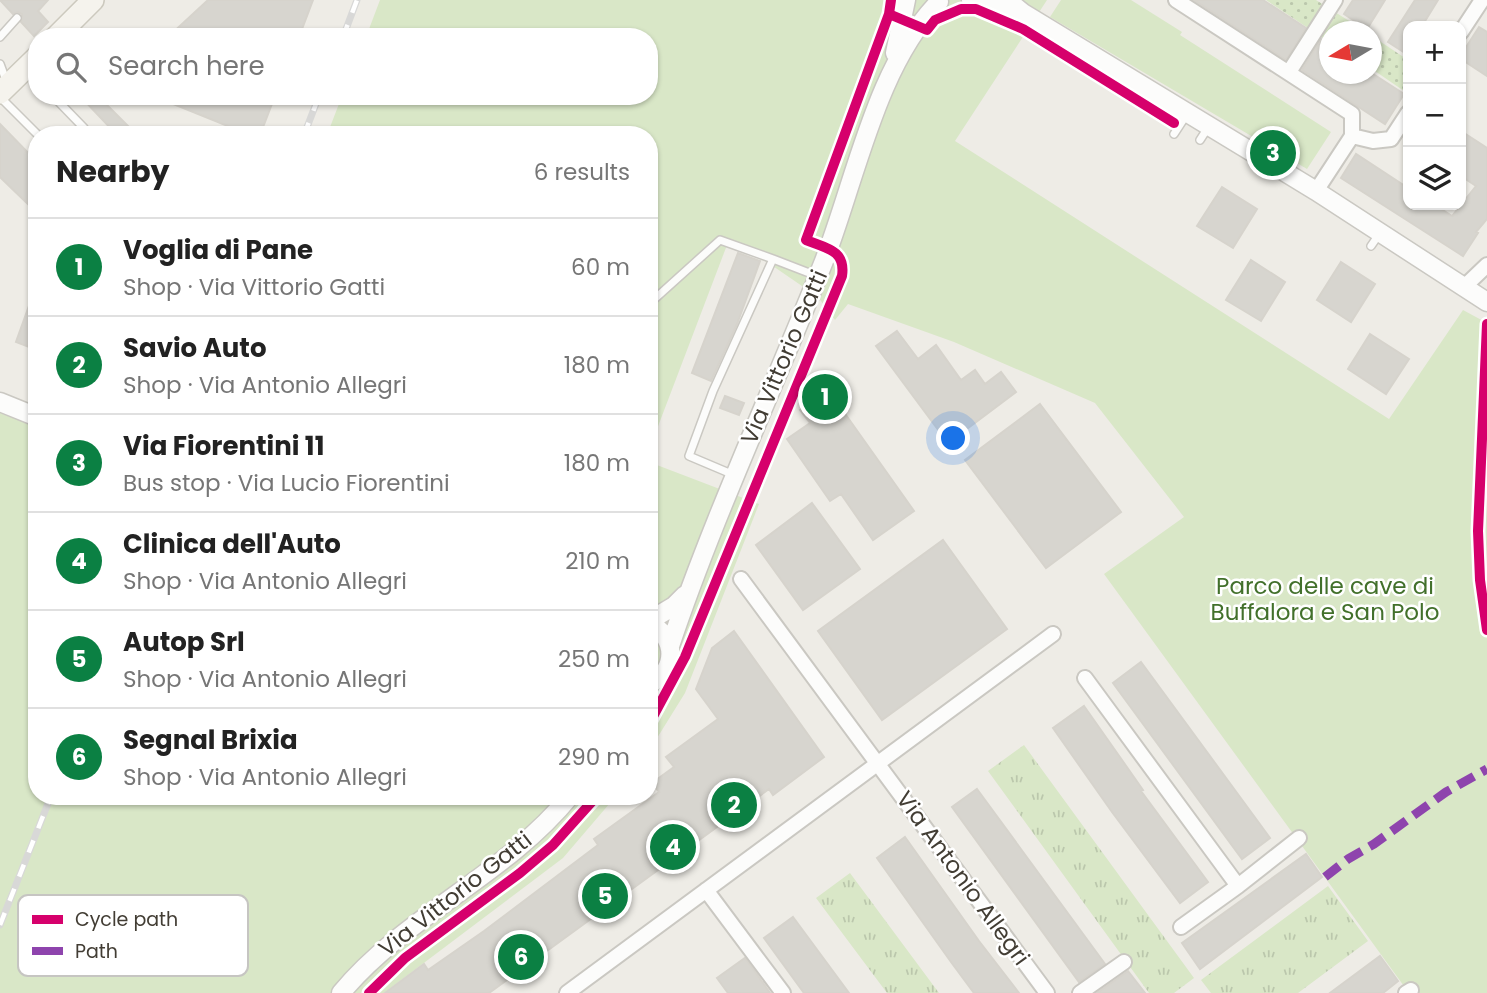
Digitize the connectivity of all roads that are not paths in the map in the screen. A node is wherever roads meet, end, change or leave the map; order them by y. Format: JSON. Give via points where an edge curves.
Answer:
{"nodes":[{"id":1,"x":906,"y":0,"type":"edge"},
{"id":2,"x":971,"y":0,"type":"edge"},
{"id":3,"x":1007,"y":0,"type":"edge"},
{"id":4,"x":1177,"y":0,"type":"edge"},
{"id":5,"x":1335,"y":0,"type":"edge"},
{"id":6,"x":1482,"y":0,"type":"edge"},
{"id":7,"x":937,"y":1,"type":"edge"},
{"id":8,"x":88,"y":2,"type":"edge"},
{"id":9,"x":1193,"y":5,"type":"edge"},
{"id":10,"x":1023,"y":13,"type":"junction"},
{"id":11,"x":17,"y":18,"type":"dead end"},
{"id":12,"x":1466,"y":24,"type":"edge"},
{"id":13,"x":64,"y":28,"type":"edge"},
{"id":14,"x":0,"y":37,"type":"edge"},
{"id":15,"x":0,"y":64,"type":"edge"},
{"id":16,"x":28,"y":69,"type":"edge"},
{"id":17,"x":1289,"y":72,"type":"junction"},
{"id":18,"x":887,"y":84,"type":"junction"},
{"id":19,"x":2,"y":92,"type":"edge"},
{"id":20,"x":62,"y":105,"type":"edge"},
{"id":21,"x":1188,"y":113,"type":"junction"},
{"id":22,"x":1403,"y":121,"type":"edge"},
{"id":23,"x":30,"y":126,"type":"edge"},
{"id":24,"x":82,"y":126,"type":"edge"},
{"id":25,"x":1174,"y":134,"type":"dead end"},
{"id":26,"x":1352,"y":135,"type":"junction"},
{"id":27,"x":1316,"y":191,"type":"junction"},
{"id":28,"x":773,"y":259,"type":"junction"},
{"id":29,"x":1487,"y":265,"type":"edge"},
{"id":30,"x":818,"y":276,"type":"junction"},
{"id":31,"x":1465,"y":287,"type":"junction"},
{"id":32,"x":658,"y":296,"type":"edge"},
{"id":33,"x":1487,"y":302,"type":"edge"},
{"id":34,"x":0,"y":402,"type":"edge"},
{"id":35,"x":28,"y":413,"type":"edge"},
{"id":36,"x":735,"y":475,"type":"junction"},
{"id":37,"x":741,"y":579,"type":"dead end"},
{"id":38,"x":689,"y":590,"type":"junction"},
{"id":39,"x":658,"y":616,"type":"edge"},
{"id":40,"x":658,"y":629,"type":"edge"},
{"id":41,"x":1053,"y":634,"type":"dead end"},
{"id":42,"x":670,"y":646,"type":"junction"},
{"id":43,"x":1085,"y":678,"type":"dead end"},
{"id":44,"x":658,"y":679,"type":"edge"},
{"id":45,"x":878,"y":763,"type":"junction"},
{"id":46,"x":561,"y":805,"type":"edge"},
{"id":47,"x":1299,"y":838,"type":"dead end"},
{"id":48,"x":1238,"y":886,"type":"junction"},
{"id":49,"x":706,"y":890,"type":"junction"},
{"id":50,"x":1181,"y":927,"type":"dead end"},
{"id":51,"x":1124,"y":962,"type":"dead end"},
{"id":52,"x":341,"y":993,"type":"edge"},
{"id":53,"x":567,"y":993,"type":"edge"},
{"id":54,"x":783,"y":993,"type":"edge"},
{"id":55,"x":1047,"y":993,"type":"edge"},
{"id":56,"x":1080,"y":993,"type":"edge"}],
"edges":[{"from":1,"to":18,"type":"street","name":"Via Vittorio Gatti"},
{"from":2,"to":10,"type":"street"},
{"from":3,"to":10,"type":"street"},
{"from":4,"to":9,"type":"street"},
{"from":5,"to":17,"type":"street"},
{"from":6,"to":12,"type":"street"},
{"from":7,"to":18,"type":"street","name":"Via Vittorio Gatti","via":[[917,26]]},
{"from":8,"to":13,"type":"main road"},
{"from":9,"to":17,"type":"street"},
{"from":10,"to":21,"type":"street","via":[[1074,51]]},
{"from":11,"to":14,"type":"lane"},
{"from":15,"to":19,"type":"lane"},
{"from":16,"to":19,"type":"main road"},
{"from":17,"to":26,"type":"street","via":[[1352,114]]},
{"from":18,"to":30,"type":"street","name":"Via Vittorio Gatti"},
{"from":19,"to":23,"type":"lane"},
{"from":20,"to":24,"type":"lane"},
{"from":21,"to":25,"type":"lane"},
{"from":21,"to":27,"type":"street","via":[[1204,133]]},
{"from":22,"to":26,"type":"street","via":[[1391,139],[1373,141]]},
{"from":26,"to":27,"type":"street"},
{"from":27,"to":31,"type":"street","via":[[1375,240]]},
{"from":28,"to":30,"type":"lane"},
{"from":28,"to":32,"type":"lane","via":[[720,240]]},
{"from":28,"to":36,"type":"lane","via":[[689,456]]},
{"from":29,"to":31,"type":"street"},
{"from":30,"to":36,"type":"street","name":"Via Vittorio Gatti"},
{"from":31,"to":33,"type":"street"},
{"from":34,"to":35,"type":"street"},
{"from":36,"to":38,"type":"street","name":"Via Vittorio Gatti"},
{"from":37,"to":45,"type":"street","name":"Via Antonio Allegri"},
{"from":38,"to":39,"type":"street","name":"Via Vittorio Gatti"},
{"from":38,"to":42,"type":"street","name":"Via Vittorio Gatti"},
{"from":40,"to":42,"type":"street","name":"Via Vittorio Gatti"},
{"from":41,"to":45,"type":"street"},
{"from":42,"to":44,"type":"street","name":"Via Vittorio Gatti","via":[[670,663]]},
{"from":43,"to":48,"type":"street"},
{"from":45,"to":49,"type":"street"},
{"from":45,"to":55,"type":"street","name":"Via Antonio Allegri"},
{"from":46,"to":52,"type":"street","name":"Via Vittorio Gatti","via":[[512,852],[377,955]]},
{"from":47,"to":48,"type":"street"},
{"from":48,"to":50,"type":"street"},
{"from":49,"to":53,"type":"street"},
{"from":49,"to":54,"type":"street"},
{"from":51,"to":56,"type":"street"}]}
